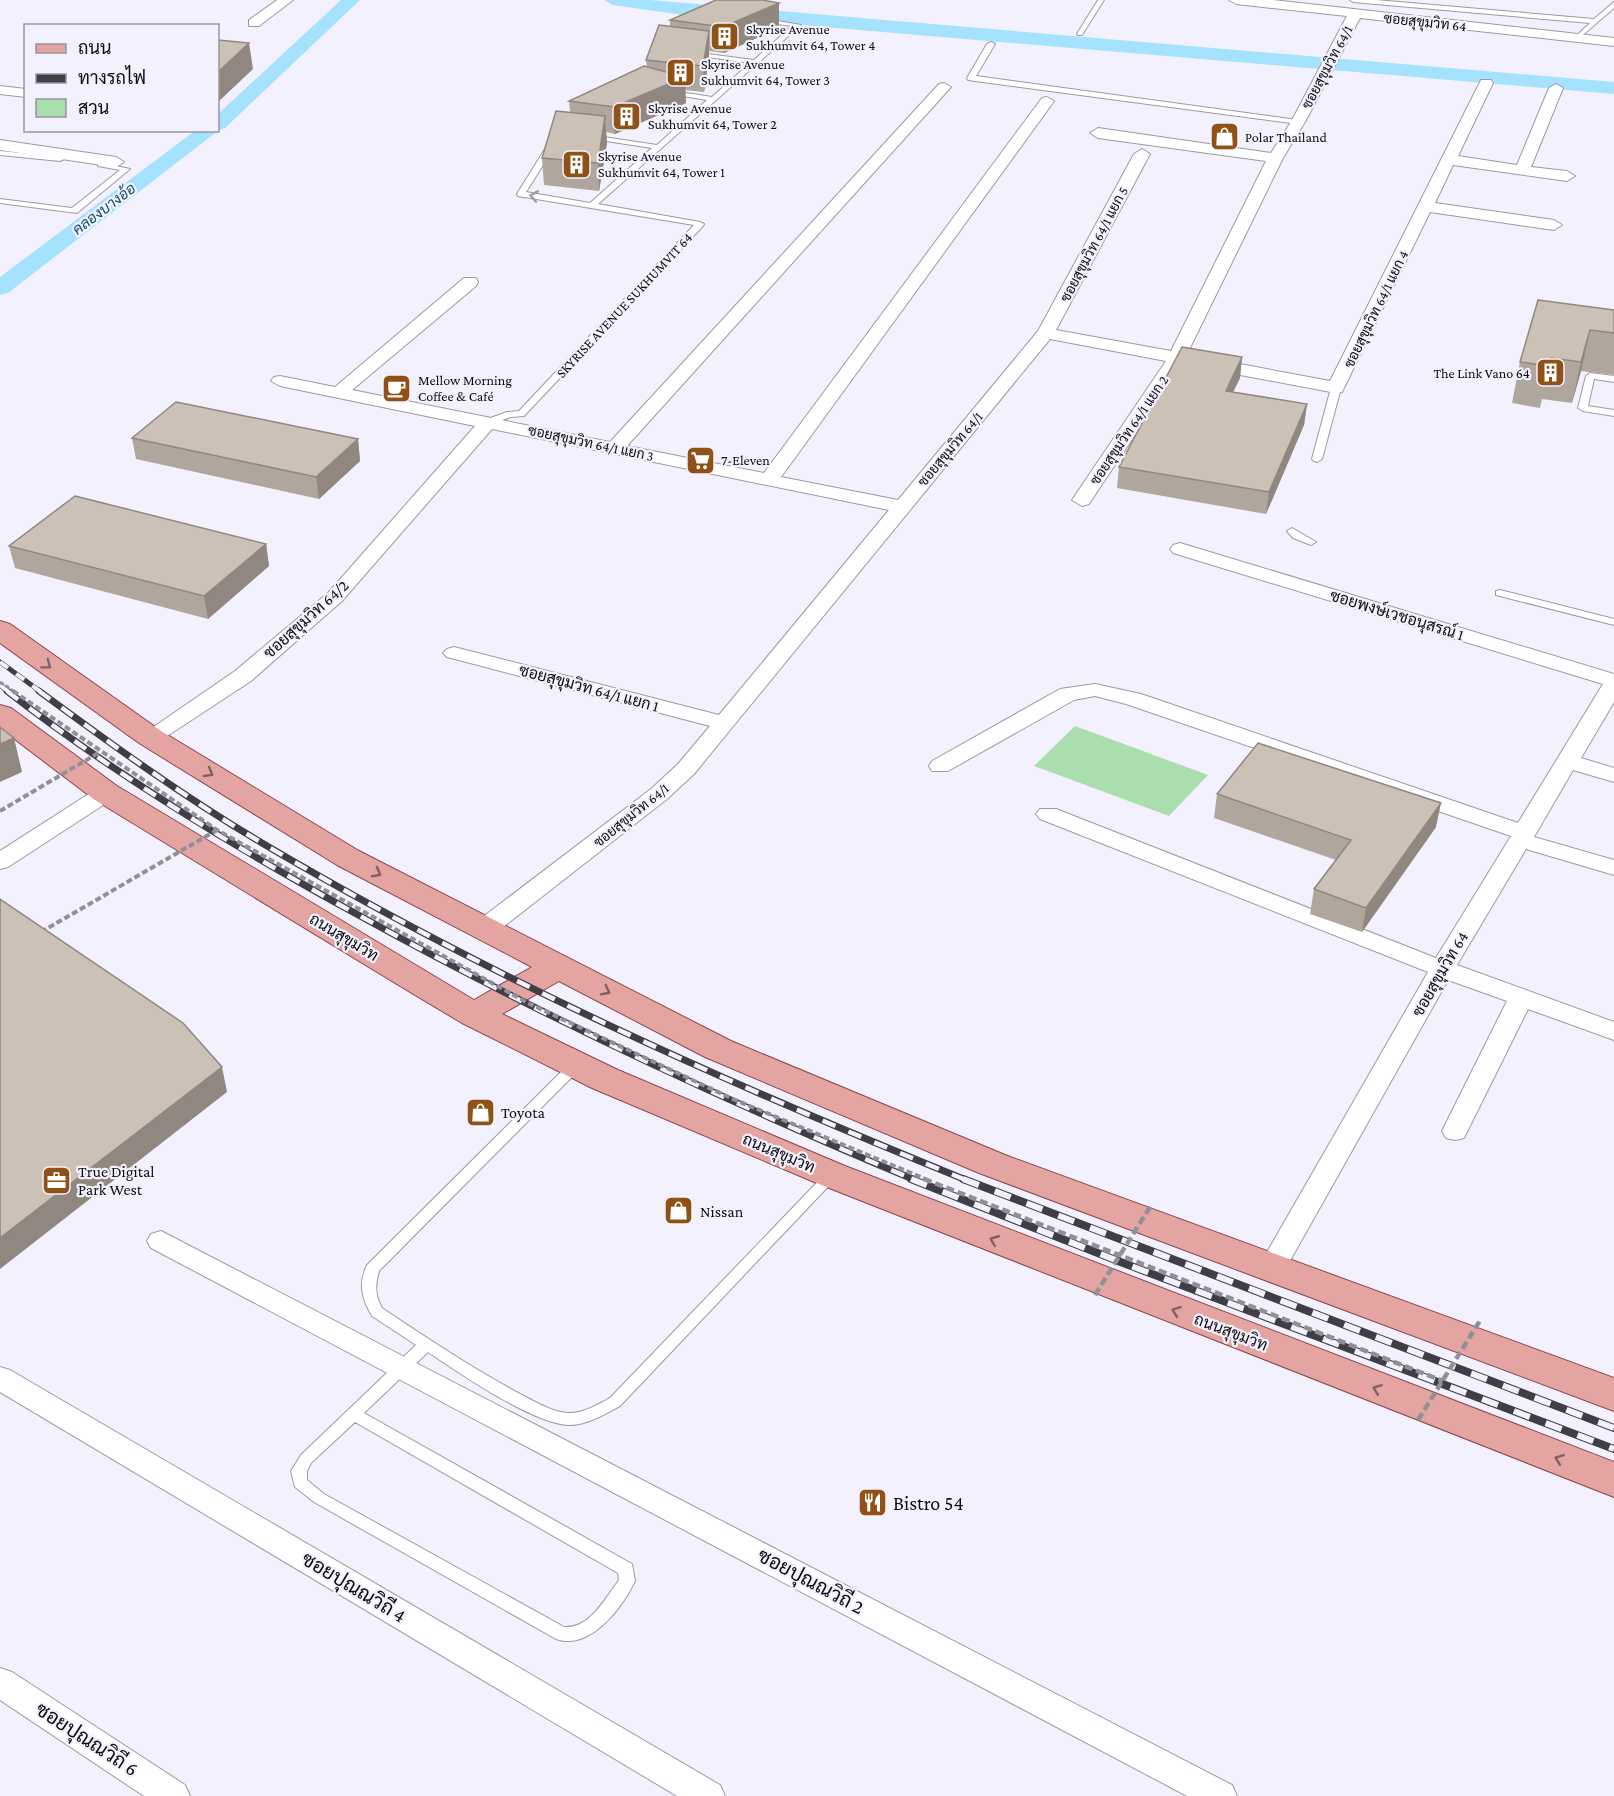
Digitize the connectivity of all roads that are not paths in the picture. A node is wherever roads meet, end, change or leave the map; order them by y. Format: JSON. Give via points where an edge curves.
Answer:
{"nodes":[{"id":1,"x":286,"y":0,"type":"edge"},
{"id":2,"x":1101,"y":0,"type":"edge"},
{"id":3,"x":1236,"y":0,"type":"edge"},
{"id":4,"x":1614,"y":4,"type":"edge"},
{"id":5,"x":1354,"y":7,"type":"edge"},
{"id":6,"x":752,"y":19,"type":"edge"},
{"id":7,"x":1593,"y":21,"type":"junction"},
{"id":8,"x":254,"y":23,"type":"dead end"},
{"id":9,"x":1080,"y":34,"type":"dead end"},
{"id":10,"x":1578,"y":38,"type":"junction"},
{"id":11,"x":1614,"y":42,"type":"edge"},
{"id":12,"x":991,"y":44,"type":"dead end"},
{"id":13,"x":690,"y":52,"type":"edge"},
{"id":14,"x":756,"y":62,"type":"junction"},
{"id":15,"x":1486,"y":83,"type":"dead end"},
{"id":16,"x":944,"y":87,"type":"dead end"},
{"id":17,"x":1556,"y":88,"type":"dead end"},
{"id":18,"x":0,"y":90,"type":"edge"},
{"id":19,"x":660,"y":91,"type":"edge"},
{"id":20,"x":24,"y":93,"type":"edge"},
{"id":21,"x":713,"y":99,"type":"junction"},
{"id":22,"x":1047,"y":101,"type":"dead end"},
{"id":23,"x":1298,"y":122,"type":"junction"},
{"id":24,"x":1098,"y":133,"type":"dead end"},
{"id":25,"x":581,"y":136,"type":"edge"},
{"id":26,"x":553,"y":143,"type":"edge"},
{"id":27,"x":0,"y":145,"type":"edge"},
{"id":28,"x":658,"y":147,"type":"junction"},
{"id":29,"x":0,"y":153,"type":"edge"},
{"id":30,"x":1142,"y":154,"type":"dead end"},
{"id":31,"x":1275,"y":158,"type":"junction"},
{"id":32,"x":1450,"y":160,"type":"junction"},
{"id":33,"x":116,"y":162,"type":"dead end"},
{"id":34,"x":1522,"y":170,"type":"junction"},
{"id":35,"x":1567,"y":176,"type":"dead end"},
{"id":36,"x":0,"y":201,"type":"edge"},
{"id":37,"x":591,"y":206,"type":"junction"},
{"id":38,"x":1427,"y":207,"type":"junction"},
{"id":39,"x":1554,"y":225,"type":"dead end"},
{"id":40,"x":470,"y":282,"type":"dead end"},
{"id":41,"x":1046,"y":333,"type":"junction"},
{"id":42,"x":1176,"y":359,"type":"junction"},
{"id":43,"x":1614,"y":380,"type":"edge"},
{"id":44,"x":280,"y":381,"type":"dead end"},
{"id":45,"x":1336,"y":388,"type":"junction"},
{"id":46,"x":338,"y":393,"type":"junction"},
{"id":47,"x":1614,"y":413,"type":"edge"},
{"id":48,"x":488,"y":422,"type":"junction"},
{"id":49,"x":615,"y":448,"type":"junction"},
{"id":50,"x":1317,"y":459,"type":"dead end"},
{"id":51,"x":769,"y":480,"type":"junction"},
{"id":52,"x":1082,"y":500,"type":"dead end"},
{"id":53,"x":902,"y":507,"type":"junction"},
{"id":54,"x":1293,"y":531,"type":"dead end"},
{"id":55,"x":1311,"y":542,"type":"dead end"},
{"id":56,"x":1180,"y":549,"type":"dead end"},
{"id":57,"x":1500,"y":593,"type":"dead end"},
{"id":58,"x":1614,"y":622,"type":"edge"},
{"id":59,"x":0,"y":630,"type":"edge"},
{"id":60,"x":454,"y":653,"type":"dead end"},
{"id":61,"x":1614,"y":682,"type":"edge"},
{"id":62,"x":0,"y":714,"type":"edge"},
{"id":63,"x":724,"y":723,"type":"junction"},
{"id":64,"x":150,"y":737,"type":"junction"},
{"id":65,"x":1568,"y":760,"type":"junction"},
{"id":66,"x":940,"y":766,"type":"dead end"},
{"id":67,"x":1614,"y":775,"type":"edge"},
{"id":68,"x":106,"y":793,"type":"junction"},
{"id":69,"x":1048,"y":814,"type":"dead end"},
{"id":70,"x":1522,"y":836,"type":"junction"},
{"id":71,"x":0,"y":862,"type":"edge"},
{"id":72,"x":1614,"y":868,"type":"edge"},
{"id":73,"x":484,"y":929,"type":"junction"},
{"id":74,"x":559,"y":966,"type":"junction"},
{"id":75,"x":1442,"y":969,"type":"junction"},
{"id":76,"x":1521,"y":998,"type":"junction"},
{"id":77,"x":474,"y":1016,"type":"junction"},
{"id":78,"x":1614,"y":1031,"type":"edge"},
{"id":79,"x":576,"y":1065,"type":"junction"},
{"id":80,"x":1455,"y":1131,"type":"dead end"},
{"id":81,"x":832,"y":1175,"type":"junction"},
{"id":82,"x":161,"y":1241,"type":"dead end"},
{"id":83,"x":1272,"y":1268,"type":"junction"},
{"id":84,"x":427,"y":1344,"type":"junction"},
{"id":85,"x":403,"y":1367,"type":"junction"},
{"id":86,"x":0,"y":1378,"type":"edge"},
{"id":87,"x":1614,"y":1395,"type":"edge"},
{"id":88,"x":353,"y":1414,"type":"junction"},
{"id":89,"x":1614,"y":1480,"type":"edge"},
{"id":90,"x":0,"y":1683,"type":"edge"},
{"id":91,"x":173,"y":1796,"type":"edge"},
{"id":92,"x":708,"y":1796,"type":"edge"},
{"id":93,"x":1220,"y":1796,"type":"edge"}],
"edges":[{"from":1,"to":8,"type":"street"},
{"from":2,"to":9,"type":"lane"},
{"from":3,"to":5,"type":"street","name":"ซอยสุขุมวิท 64"},
{"from":4,"to":7,"type":"lane"},
{"from":5,"to":7,"type":"lane"},
{"from":5,"to":10,"type":"street","name":"ซอยสุขุมวิท 64"},
{"from":5,"to":23,"type":"street","name":"ซอยสุขุมวิท 64/1"},
{"from":6,"to":14,"type":"lane","via":[[798,25]]},
{"from":7,"to":10,"type":"lane"},
{"from":10,"to":11,"type":"street","name":"ซอยสุขุมวิท 64"},
{"from":12,"to":23,"type":"lane","via":[[970,78]]},
{"from":13,"to":14,"type":"lane"},
{"from":14,"to":21,"type":"lane"},
{"from":15,"to":32,"type":"street","name":"ซอยสุขุมวิท 64/1 แยก 4"},
{"from":16,"to":49,"type":"street"},
{"from":17,"to":34,"type":"street"},
{"from":18,"to":20,"type":"street"},
{"from":19,"to":21,"type":"lane"},
{"from":21,"to":28,"type":"lane"},
{"from":22,"to":51,"type":"street"},
{"from":23,"to":31,"type":"street","name":"ซอยสุขุมวิท 64/1"},
{"from":24,"to":31,"type":"street"},
{"from":25,"to":28,"type":"lane"},
{"from":37,"to":26,"type":"lane","one_way":true,"via":[[521,194]]},
{"from":27,"to":33,"type":"street"},
{"from":28,"to":37,"type":"lane"},
{"from":29,"to":36,"type":"lane","via":[[126,169],[74,211]]},
{"from":30,"to":41,"type":"street","name":"ซอยสุขุมวิท 64/1 แยก 5"},
{"from":31,"to":42,"type":"street","name":"ซอยสุขุมวิท 64/1"},
{"from":32,"to":34,"type":"street"},
{"from":32,"to":38,"type":"street","name":"ซอยสุขุมวิท 64/1 แยก 4"},
{"from":34,"to":35,"type":"street"},
{"from":37,"to":48,"type":"lane","name":"SKYRISE AVENUE SUKHUMVIT 64","via":[[700,224],[521,414]]},
{"from":38,"to":39,"type":"street"},
{"from":38,"to":45,"type":"street","name":"ซอยสุขุมวิท 64/1 แยก 4"},
{"from":40,"to":46,"type":"street"},
{"from":41,"to":42,"type":"street"},
{"from":41,"to":53,"type":"street","name":"ซอยสุขุมวิท 64/1"},
{"from":42,"to":45,"type":"street","name":"ซอยสุขุมวิท 64/1 แยก 4"},
{"from":42,"to":52,"type":"street","name":"ซอยสุขุมวิท 64/1 แยก 2"},
{"from":43,"to":47,"type":"lane","via":[[1590,376],[1583,408]]},
{"from":44,"to":46,"type":"street","name":"ซอยสุขุมวิท 64/1 แยก 3"},
{"from":45,"to":50,"type":"lane"},
{"from":46,"to":48,"type":"street","name":"ซอยสุขุมวิท 64/1 แยก 3"},
{"from":48,"to":49,"type":"street","name":"ซอยสุขุมวิท 64/1 แยก 3"},
{"from":48,"to":64,"type":"street","name":"ซอยสุขุมวิท 64/2","via":[[335,597],[243,676]]},
{"from":49,"to":51,"type":"street","name":"ซอยสุขุมวิท 64/1 แยก 3"},
{"from":51,"to":53,"type":"street","name":"ซอยสุขุมวิท 64/1 แยก 3"},
{"from":53,"to":63,"type":"street","name":"ซอยสุขุมวิท 64/1"},
{"from":54,"to":55,"type":"lane"},
{"from":56,"to":61,"type":"street","name":"ซอยพงษ์เวชอนุสรณ์ 1"},
{"from":57,"to":58,"type":"lane"},
{"from":59,"to":64,"type":"main road","one_way":true},
{"from":60,"to":63,"type":"street","name":"ซอยสุขุมวิท 64/1 แยก 1"},
{"from":61,"to":65,"type":"street","name":"ซอยสุขุมวิท 64"},
{"from":62,"to":68,"type":"main road","name":"ถนนสุขุมวิท"},
{"from":63,"to":73,"type":"street","name":"ซอยสุขุมวิท 64/1","via":[[686,769],[659,794]]},
{"from":64,"to":73,"type":"main road","one_way":true,"via":[[348,858]]},
{"from":65,"to":67,"type":"street"},
{"from":65,"to":70,"type":"street","name":"ซอยสุขุมวิท 64"},
{"from":66,"to":70,"type":"street","via":[[1068,694],[1095,690],[1132,699]]},
{"from":68,"to":71,"type":"street"},
{"from":68,"to":77,"type":"main road","name":"ถนนสุขุมวิท"},
{"from":69,"to":75,"type":"street"},
{"from":70,"to":72,"type":"street"},
{"from":70,"to":75,"type":"street","name":"ซอยสุขุมวิท 64"},
{"from":73,"to":74,"type":"main road"},
{"from":74,"to":77,"type":"main road"},
{"from":74,"to":83,"type":"main road","one_way":true,"via":[[718,1049],[992,1164]]},
{"from":75,"to":76,"type":"street"},
{"from":75,"to":83,"type":"street","name":"ซอยสุขุมวิท 64"},
{"from":76,"to":78,"type":"street"},
{"from":76,"to":80,"type":"street"},
{"from":77,"to":79,"type":"main road","name":"ถนนสุขุมวิท"},
{"from":79,"to":81,"type":"main road","name":"ถนนสุขุมวิท"},
{"from":79,"to":84,"type":"lane","via":[[372,1269],[368,1299],[377,1312]]},
{"from":81,"to":84,"type":"lane","via":[[615,1402],[594,1413],[566,1419],[532,1408]]},
{"from":89,"to":81,"type":"main road","name":"ถนนสุขุมวิท","one_way":true},
{"from":82,"to":85,"type":"street","name":"ซอยปุณณวิถี 2"},
{"from":83,"to":87,"type":"main road"},
{"from":84,"to":85,"type":"lane"},
{"from":85,"to":88,"type":"lane"},
{"from":85,"to":93,"type":"street","name":"ซอยปุณณวิถี 2"},
{"from":86,"to":92,"type":"street","name":"ซอยปุณณวิถี 4"},
{"from":88,"to":88,"type":"lane","via":[[620,1564],[626,1569],[627,1581],[587,1630],[571,1637],[319,1498],[300,1483],[299,1471],[306,1459]]},
{"from":90,"to":91,"type":"street","name":"ซอยปุณณวิถี 6"}]}
